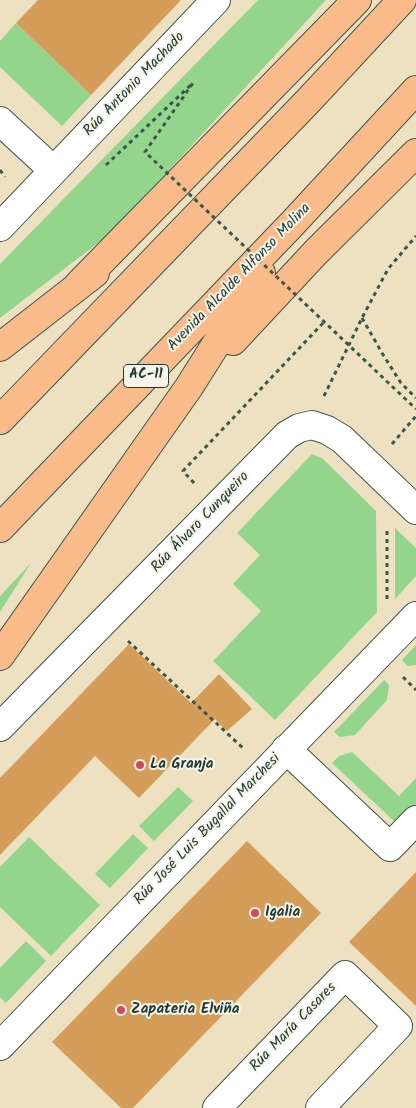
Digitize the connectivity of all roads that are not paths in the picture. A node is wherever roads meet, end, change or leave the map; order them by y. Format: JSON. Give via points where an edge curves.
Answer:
{"nodes":[{"id":1,"x":216,"y":0,"type":"edge"},
{"id":2,"x":357,"y":0,"type":"edge"},
{"id":3,"x":368,"y":0,"type":"edge"},
{"id":4,"x":402,"y":0,"type":"edge"},
{"id":5,"x":416,"y":90,"type":"edge"},
{"id":6,"x":310,"y":99,"type":"junction"},
{"id":7,"x":416,"y":118,"type":"edge"},
{"id":8,"x":0,"y":121,"type":"edge"},
{"id":9,"x":363,"y":147,"type":"junction"},
{"id":10,"x":416,"y":154,"type":"edge"},
{"id":11,"x":53,"y":170,"type":"junction"},
{"id":12,"x":236,"y":176,"type":"junction"},
{"id":13,"x":292,"y":224,"type":"junction"},
{"id":14,"x":0,"y":227,"type":"edge"},
{"id":15,"x":79,"y":284,"type":"junction"},
{"id":16,"x":0,"y":346,"type":"edge"},
{"id":17,"x":189,"y":387,"type":"junction"},
{"id":18,"x":0,"y":420,"type":"edge"},
{"id":19,"x":416,"y":510,"type":"edge"},
{"id":20,"x":0,"y":528,"type":"edge"},
{"id":21,"x":416,"y":616,"type":"edge"},
{"id":22,"x":0,"y":656,"type":"edge"},
{"id":23,"x":0,"y":727,"type":"edge"},
{"id":24,"x":286,"y":750,"type":"junction"},
{"id":25,"x":416,"y":820,"type":"edge"},
{"id":26,"x":407,"y":1034,"type":"edge"},
{"id":27,"x":0,"y":1046,"type":"edge"},
{"id":28,"x":217,"y":1108,"type":"edge"},
{"id":29,"x":320,"y":1108,"type":"edge"}],
"edges":[{"from":1,"to":11,"type":"street","name":"Rúa Antonio Machado"},
{"from":2,"to":15,"type":"highway"},
{"from":3,"to":6,"type":"highway"},
{"from":4,"to":6,"type":"highway"},
{"from":5,"to":9,"type":"highway","name":"Avenida Alcalde Alfonso Molina","number":"AC-11"},
{"from":6,"to":12,"type":"highway"},
{"from":7,"to":9,"type":"highway"},
{"from":8,"to":11,"type":"street"},
{"from":9,"to":13,"type":"highway","name":"Avenida Alcalde Alfonso Molina","number":"AC-11"},
{"from":10,"to":17,"type":"highway","via":[[317,251]]},
{"from":11,"to":14,"type":"street","name":"Rúa Antonio Machado"},
{"from":12,"to":15,"type":"highway"},
{"from":12,"to":18,"type":"highway"},
{"from":13,"to":17,"type":"highway"},
{"from":13,"to":20,"type":"highway","name":"Avenida Alcalde Alfonso Molina","number":"AC-11"},
{"from":15,"to":16,"type":"highway"},
{"from":17,"to":22,"type":"highway"},
{"from":19,"to":23,"type":"street","name":"Rúa Álvaro Cunqueiro","via":[[342,439],[312,425],[299,428],[287,435]]},
{"from":21,"to":24,"type":"street","name":"Rúa José Luis Bugallal Marchesi"},
{"from":24,"to":25,"type":"street","via":[[390,847]]},
{"from":24,"to":27,"type":"street","name":"Rúa José Luis Bugallal Marchesi"},
{"from":26,"to":28,"type":"street","name":"Rúa María Casares","via":[[346,975]]},
{"from":26,"to":29,"type":"street","name":"Rúa María Casares"}]}
